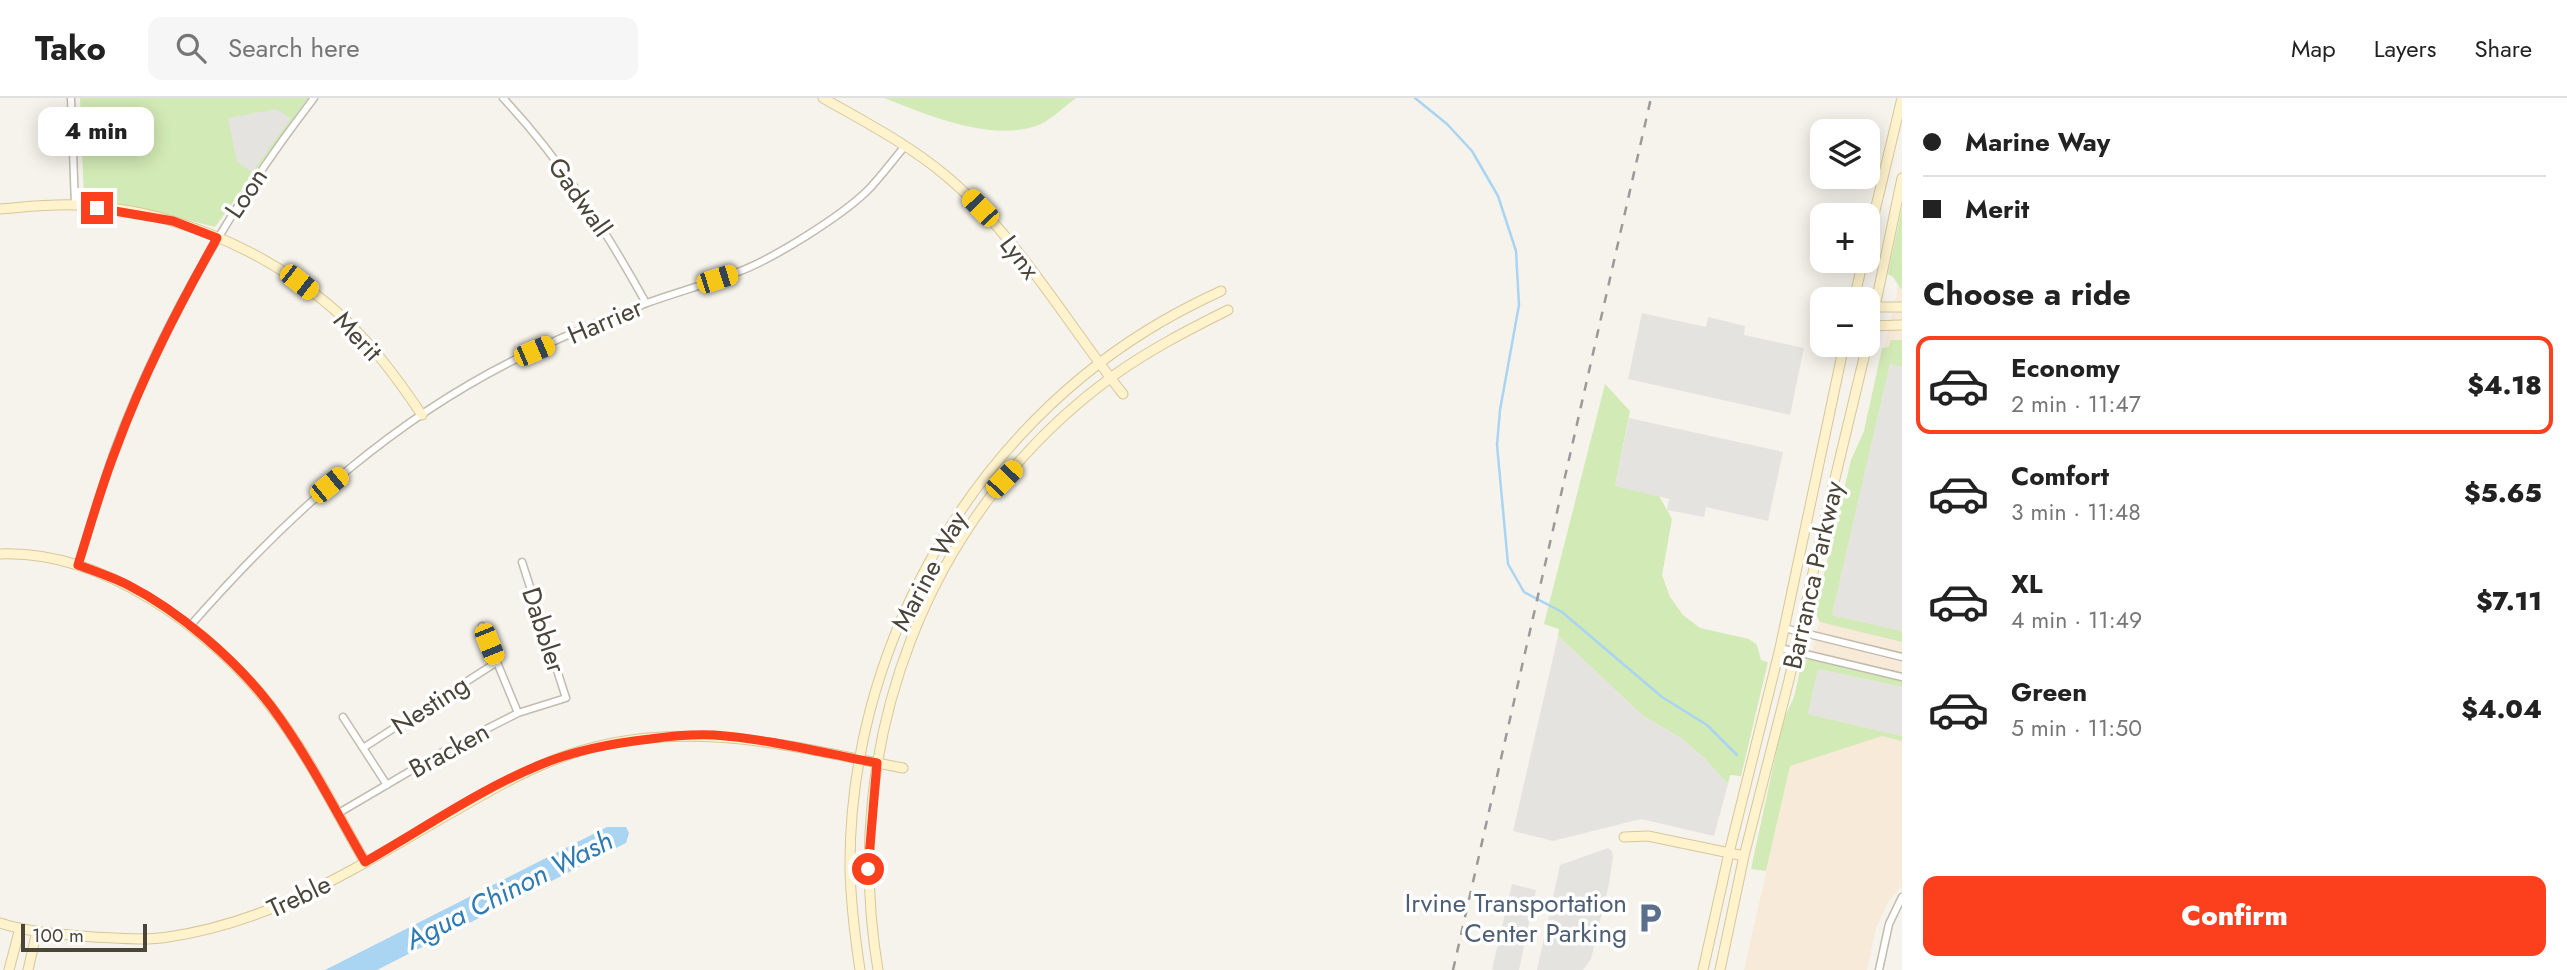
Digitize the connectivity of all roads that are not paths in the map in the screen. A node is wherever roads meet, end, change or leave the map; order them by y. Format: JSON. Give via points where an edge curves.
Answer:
{"nodes":[{"id":1,"x":71,"y":98,"type":"edge"},
{"id":2,"x":314,"y":98,"type":"edge"},
{"id":3,"x":503,"y":98,"type":"edge"},
{"id":4,"x":824,"y":98,"type":"edge"},
{"id":5,"x":1902,"y":98,"type":"edge"},
{"id":6,"x":905,"y":146,"type":"junction"},
{"id":7,"x":1902,"y":178,"type":"edge"},
{"id":8,"x":1877,"y":203,"type":"edge"},
{"id":9,"x":75,"y":205,"type":"junction"},
{"id":10,"x":0,"y":209,"type":"edge"},
{"id":11,"x":217,"y":238,"type":"junction"},
{"id":12,"x":1876,"y":287,"type":"edge"},
{"id":13,"x":1221,"y":291,"type":"dead end"},
{"id":14,"x":646,"y":303,"type":"junction"},
{"id":15,"x":1880,"y":307,"type":"edge"},
{"id":16,"x":1902,"y":307,"type":"edge"},
{"id":17,"x":1228,"y":310,"type":"dead end"},
{"id":18,"x":1880,"y":326,"type":"edge"},
{"id":19,"x":1902,"y":326,"type":"edge"},
{"id":20,"x":1841,"y":357,"type":"edge"},
{"id":21,"x":1862,"y":357,"type":"edge"},
{"id":22,"x":1100,"y":364,"type":"junction"},
{"id":23,"x":1110,"y":378,"type":"junction"},
{"id":24,"x":1123,"y":394,"type":"dead end"},
{"id":25,"x":422,"y":415,"type":"junction"},
{"id":26,"x":0,"y":554,"type":"edge"},
{"id":27,"x":522,"y":562,"type":"dead end"},
{"id":28,"x":78,"y":565,"type":"junction"},
{"id":29,"x":190,"y":626,"type":"junction"},
{"id":30,"x":482,"y":626,"type":"dead end"},
{"id":31,"x":1784,"y":628,"type":"junction"},
{"id":32,"x":1799,"y":632,"type":"junction"},
{"id":33,"x":1780,"y":648,"type":"junction"},
{"id":34,"x":1795,"y":652,"type":"junction"},
{"id":35,"x":1902,"y":657,"type":"edge"},
{"id":36,"x":497,"y":662,"type":"junction"},
{"id":37,"x":1902,"y":677,"type":"edge"},
{"id":38,"x":566,"y":698,"type":"joint"},
{"id":39,"x":518,"y":713,"type":"junction"},
{"id":40,"x":343,"y":717,"type":"dead end"},
{"id":41,"x":363,"y":748,"type":"junction"},
{"id":42,"x":859,"y":760,"type":"junction"},
{"id":43,"x":877,"y":763,"type":"junction"},
{"id":44,"x":903,"y":768,"type":"dead end"},
{"id":45,"x":387,"y":785,"type":"junction"},
{"id":46,"x":337,"y":814,"type":"junction"},
{"id":47,"x":1624,"y":837,"type":"dead end"},
{"id":48,"x":1729,"y":853,"type":"junction"},
{"id":49,"x":1744,"y":856,"type":"junction"},
{"id":50,"x":365,"y":862,"type":"junction"},
{"id":51,"x":1902,"y":897,"type":"edge"},
{"id":52,"x":0,"y":923,"type":"edge"},
{"id":53,"x":20,"y":928,"type":"junction"},
{"id":54,"x":37,"y":931,"type":"junction"},
{"id":55,"x":9,"y":970,"type":"edge"},
{"id":56,"x":28,"y":970,"type":"edge"},
{"id":57,"x":860,"y":970,"type":"edge"},
{"id":58,"x":878,"y":970,"type":"edge"},
{"id":59,"x":1703,"y":970,"type":"edge"},
{"id":60,"x":1720,"y":970,"type":"edge"},
{"id":61,"x":1879,"y":970,"type":"edge"}],
"edges":[{"from":1,"to":9,"type":"street"},
{"from":2,"to":11,"type":"street","name":"Loon"},
{"from":3,"to":14,"type":"street","name":"Gadwall","via":[[580,192]]},
{"from":4,"to":6,"type":"main road","name":"Lynx"},
{"from":5,"to":8,"type":"main road"},
{"from":6,"to":14,"type":"street","name":"Harrier","via":[[869,189],[791,244],[741,271]]},
{"from":6,"to":22,"type":"main road","name":"Lynx","via":[[947,177],[1007,238]]},
{"from":7,"to":12,"type":"main road","name":"Barranca Parkway"},
{"from":9,"to":10,"type":"main road","name":"Merit"},
{"from":9,"to":11,"type":"main road","name":"Merit","via":[[173,221]]},
{"from":11,"to":25,"type":"main road","name":"Merit","via":[[262,258],[330,306],[380,358]]},
{"from":11,"to":28,"type":"street","name":"Loon","via":[[174,314],[136,398]]},
{"from":13,"to":22,"type":"main road","name":"Marine Way","via":[[1145,331]]},
{"from":14,"to":25,"type":"street","name":"Harrier","via":[[534,351]]},
{"from":15,"to":16,"type":"main road"},
{"from":17,"to":23,"type":"main road","name":"Marine Way","via":[[1155,348]]},
{"from":18,"to":19,"type":"main road"},
{"from":20,"to":31,"type":"main road","name":"Barranca Parkway"},
{"from":21,"to":32,"type":"main road","name":"Barranca Parkway"},
{"from":22,"to":23,"type":"main road","name":"Lynx"},
{"from":22,"to":42,"type":"main road","name":"Marine Way","via":[[1007,450],[968,499],[929,562],[889,648],[869,709]]},
{"from":23,"to":24,"type":"main road","name":"Lynx"},
{"from":23,"to":43,"type":"main road","name":"Marine Way","via":[[1045,435],[1004,479],[961,540],[917,622],[897,676]]},
{"from":25,"to":29,"type":"street","name":"Harrier","via":[[312,498]]},
{"from":26,"to":28,"type":"main road","via":[[18,553]]},
{"from":27,"to":38,"type":"street","name":"Dabbler"},
{"from":28,"to":29,"type":"main road","via":[[128,585]]},
{"from":29,"to":46,"type":"main road","via":[[270,705]]},
{"from":30,"to":36,"type":"street"},
{"from":31,"to":32,"type":"street"},
{"from":31,"to":33,"type":"main road","name":"Barranca Parkway"},
{"from":32,"to":34,"type":"main road","name":"Barranca Parkway"},
{"from":32,"to":35,"type":"street"},
{"from":33,"to":34,"type":"street"},
{"from":33,"to":48,"type":"main road","name":"Barranca Parkway"},
{"from":34,"to":37,"type":"street"},
{"from":34,"to":49,"type":"main road","name":"Barranca Parkway"},
{"from":36,"to":39,"type":"street"},
{"from":36,"to":41,"type":"street","name":"Nesting"},
{"from":38,"to":39,"type":"street","name":"Bracken"},
{"from":39,"to":45,"type":"street","name":"Bracken"},
{"from":40,"to":41,"type":"street"},
{"from":41,"to":45,"type":"street"},
{"from":42,"to":43,"type":"main road","name":"Treble"},
{"from":42,"to":50,"type":"main road","name":"Treble","via":[[713,735],[670,736],[582,751],[509,779]]},
{"from":42,"to":57,"type":"main road","name":"Marine Way","via":[[850,870]]},
{"from":43,"to":44,"type":"main road","name":"Treble"},
{"from":43,"to":58,"type":"main road","name":"Marine Way","via":[[868,869]]},
{"from":45,"to":46,"type":"street","name":"Bracken"},
{"from":46,"to":50,"type":"main road"},
{"from":47,"to":48,"type":"main road","via":[[1648,836]]},
{"from":48,"to":49,"type":"main road"},
{"from":48,"to":59,"type":"main road","name":"Barranca Parkway"},
{"from":49,"to":60,"type":"main road","name":"Barranca Parkway"},
{"from":50,"to":54,"type":"main road","name":"Treble","via":[[276,909],[214,928],[166,938]]},
{"from":51,"to":61,"type":"street","via":[[1889,924]]},
{"from":52,"to":53,"type":"main road","name":"Treble"},
{"from":53,"to":54,"type":"main road","name":"Treble"},
{"from":53,"to":55,"type":"main road"},
{"from":54,"to":56,"type":"main road"}]}
